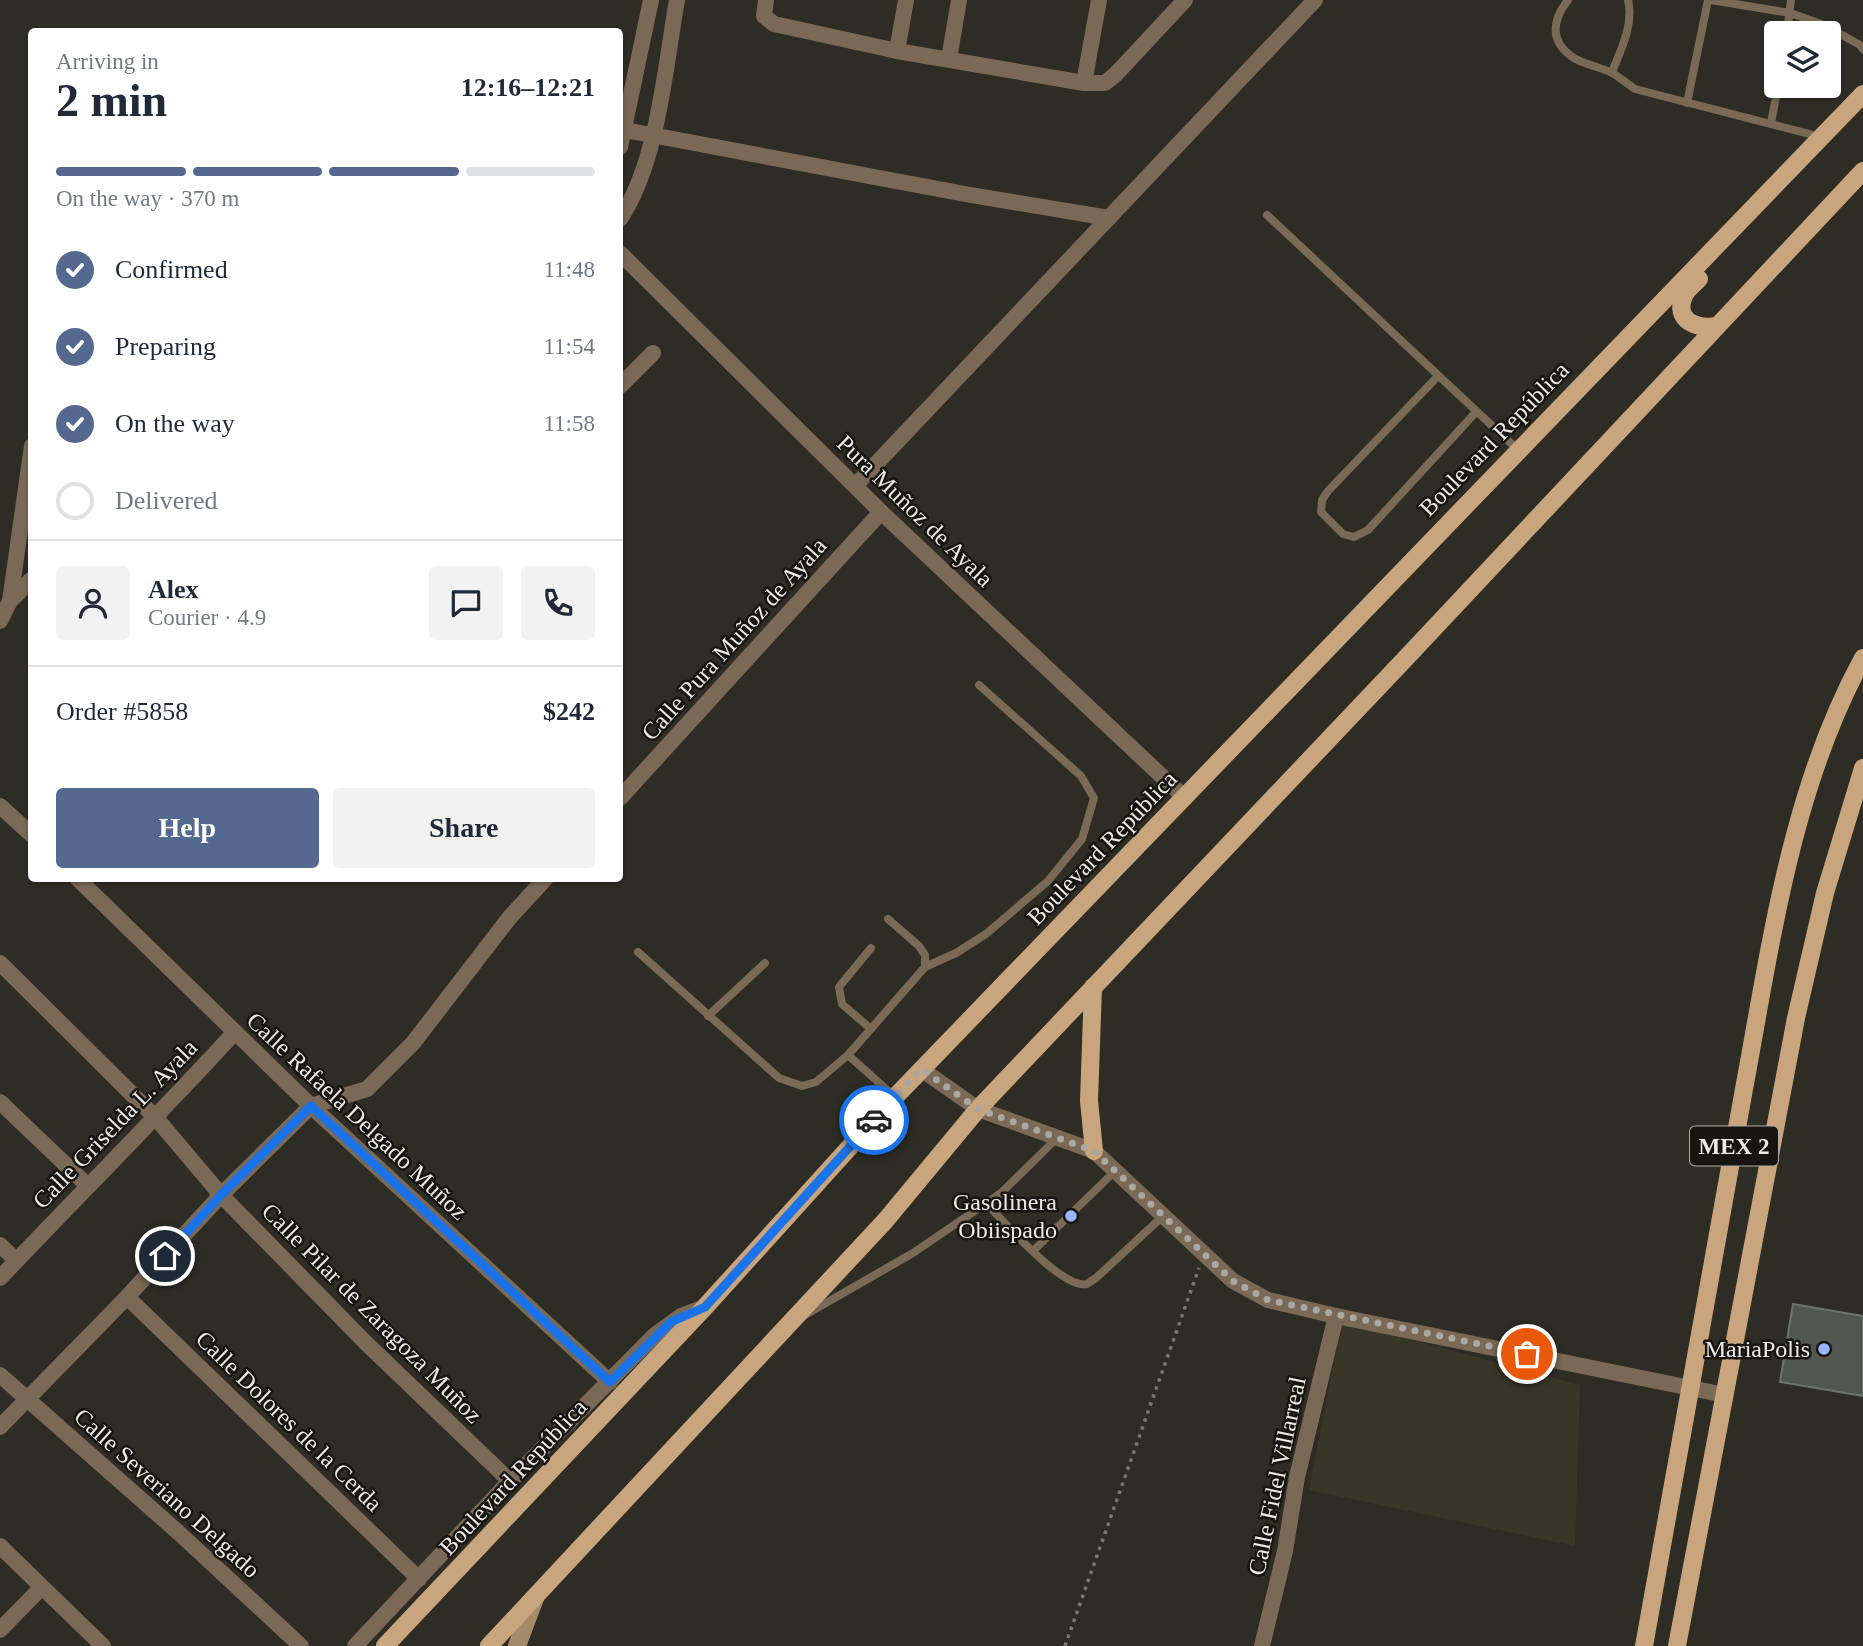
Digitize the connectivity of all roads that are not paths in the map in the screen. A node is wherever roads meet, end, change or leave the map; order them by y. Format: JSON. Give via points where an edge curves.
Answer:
{"nodes":[{"id":1,"x":651,"y":0,"type":"edge"},
{"id":2,"x":677,"y":0,"type":"edge"},
{"id":3,"x":906,"y":0,"type":"edge"},
{"id":4,"x":959,"y":0,"type":"edge"},
{"id":5,"x":1099,"y":0,"type":"edge"},
{"id":6,"x":1185,"y":0,"type":"edge"},
{"id":7,"x":1315,"y":0,"type":"edge"},
{"id":8,"x":1568,"y":0,"type":"edge"},
{"id":9,"x":1628,"y":0,"type":"edge"},
{"id":10,"x":1710,"y":0,"type":"edge"},
{"id":11,"x":1791,"y":0,"type":"edge"},
{"id":12,"x":765,"y":8,"type":"edge"},
{"id":13,"x":1790,"y":13,"type":"junction"},
{"id":14,"x":1789,"y":21,"type":"edge"},
{"id":15,"x":1863,"y":49,"type":"edge"},
{"id":16,"x":897,"y":51,"type":"junction"},
{"id":17,"x":949,"y":59,"type":"junction"},
{"id":18,"x":1612,"y":72,"type":"junction"},
{"id":19,"x":1084,"y":83,"type":"junction"},
{"id":20,"x":1863,"y":94,"type":"edge"},
{"id":21,"x":1776,"y":98,"type":"edge"},
{"id":22,"x":1687,"y":103,"type":"junction"},
{"id":23,"x":1772,"y":123,"type":"junction"},
{"id":24,"x":625,"y":130,"type":"junction"},
{"id":25,"x":653,"y":136,"type":"junction"},
{"id":26,"x":623,"y":137,"type":"edge"},
{"id":27,"x":1821,"y":137,"type":"junction"},
{"id":28,"x":1863,"y":170,"type":"edge"},
{"id":29,"x":1771,"y":190,"type":"junction"},
{"id":30,"x":623,"y":214,"type":"edge"},
{"id":31,"x":1267,"y":215,"type":"dead end"},
{"id":32,"x":1109,"y":218,"type":"junction"},
{"id":33,"x":623,"y":256,"type":"edge"},
{"id":34,"x":1717,"y":326,"type":"junction"},
{"id":35,"x":653,"y":353,"type":"dead end"},
{"id":36,"x":1438,"y":376,"type":"junction"},
{"id":37,"x":623,"y":378,"type":"edge"},
{"id":38,"x":1476,"y":412,"type":"junction"},
{"id":39,"x":1518,"y":450,"type":"junction"},
{"id":40,"x":28,"y":470,"type":"edge"},
{"id":41,"x":855,"y":486,"type":"junction"},
{"id":42,"x":881,"y":512,"type":"junction"},
{"id":43,"x":28,"y":583,"type":"edge"},
{"id":44,"x":10,"y":601,"type":"junction"},
{"id":45,"x":0,"y":621,"type":"edge"},
{"id":46,"x":1863,"y":658,"type":"edge"},
{"id":47,"x":979,"y":685,"type":"dead end"},
{"id":48,"x":1863,"y":768,"type":"edge"},
{"id":49,"x":623,"y":795,"type":"edge"},
{"id":50,"x":1185,"y":798,"type":"junction"},
{"id":51,"x":0,"y":806,"type":"edge"},
{"id":52,"x":28,"y":831,"type":"edge"},
{"id":53,"x":81,"y":882,"type":"edge"},
{"id":54,"x":542,"y":882,"type":"edge"},
{"id":55,"x":888,"y":919,"type":"dead end"},
{"id":56,"x":871,"y":948,"type":"dead end"},
{"id":57,"x":638,"y":952,"type":"dead end"},
{"id":58,"x":0,"y":963,"type":"edge"},
{"id":59,"x":765,"y":963,"type":"dead end"},
{"id":60,"x":925,"y":967,"type":"junction"},
{"id":61,"x":1093,"y":987,"type":"junction"},
{"id":62,"x":708,"y":1016,"type":"junction"},
{"id":63,"x":871,"y":1029,"type":"junction"},
{"id":64,"x":234,"y":1032,"type":"junction"},
{"id":65,"x":848,"y":1055,"type":"junction"},
{"id":66,"x":921,"y":1069,"type":"junction"},
{"id":67,"x":895,"y":1097,"type":"junction"},
{"id":68,"x":0,"y":1102,"type":"edge"},
{"id":69,"x":311,"y":1106,"type":"junction"},
{"id":70,"x":978,"y":1109,"type":"junction"},
{"id":71,"x":156,"y":1118,"type":"junction"},
{"id":72,"x":1056,"y":1139,"type":"junction"},
{"id":73,"x":1094,"y":1151,"type":"junction"},
{"id":74,"x":1115,"y":1171,"type":"junction"},
{"id":75,"x":88,"y":1185,"type":"junction"},
{"id":76,"x":221,"y":1195,"type":"junction"},
{"id":77,"x":986,"y":1203,"type":"junction"},
{"id":78,"x":1162,"y":1217,"type":"junction"},
{"id":79,"x":0,"y":1245,"type":"edge"},
{"id":80,"x":1034,"y":1251,"type":"junction"},
{"id":81,"x":16,"y":1261,"type":"junction"},
{"id":82,"x":0,"y":1278,"type":"edge"},
{"id":83,"x":128,"y":1297,"type":"junction"},
{"id":84,"x":705,"y":1307,"type":"junction"},
{"id":85,"x":1336,"y":1316,"type":"junction"},
{"id":86,"x":790,"y":1323,"type":"junction"},
{"id":87,"x":0,"y":1376,"type":"edge"},
{"id":88,"x":610,"y":1382,"type":"junction"},
{"id":89,"x":1690,"y":1388,"type":"junction"},
{"id":90,"x":1725,"y":1395,"type":"junction"},
{"id":91,"x":27,"y":1398,"type":"junction"},
{"id":92,"x":0,"y":1427,"type":"edge"},
{"id":93,"x":510,"y":1481,"type":"junction"},
{"id":94,"x":0,"y":1546,"type":"edge"},
{"id":95,"x":419,"y":1578,"type":"junction"},
{"id":96,"x":41,"y":1588,"type":"junction"},
{"id":97,"x":535,"y":1598,"type":"junction"},
{"id":98,"x":0,"y":1630,"type":"edge"},
{"id":99,"x":103,"y":1646,"type":"edge"},
{"id":100,"x":301,"y":1646,"type":"edge"},
{"id":101,"x":355,"y":1646,"type":"edge"},
{"id":102,"x":385,"y":1646,"type":"edge"},
{"id":103,"x":489,"y":1646,"type":"edge"},
{"id":104,"x":517,"y":1646,"type":"edge"},
{"id":105,"x":1262,"y":1646,"type":"edge"},
{"id":106,"x":1644,"y":1646,"type":"edge"},
{"id":107,"x":1677,"y":1646,"type":"edge"}],
"edges":[{"from":1,"to":24,"type":"street"},
{"from":2,"to":25,"type":"street"},
{"from":3,"to":16,"type":"street"},
{"from":4,"to":17,"type":"street"},
{"from":5,"to":19,"type":"street"},
{"from":6,"to":19,"type":"street","via":[[1105,83]]},
{"from":7,"to":32,"type":"street"},
{"from":8,"to":18,"type":"lane","via":[[1553,27],[1556,40],[1571,57]]},
{"from":9,"to":18,"type":"lane","via":[[1631,12]]},
{"from":10,"to":13,"type":"lane"},
{"from":10,"to":22,"type":"lane"},
{"from":11,"to":13,"type":"lane"},
{"from":12,"to":16,"type":"street","via":[[774,24]]},
{"from":13,"to":14,"type":"lane"},
{"from":13,"to":15,"type":"lane","via":[[1824,25]]},
{"from":16,"to":17,"type":"street"},
{"from":17,"to":19,"type":"street"},
{"from":18,"to":22,"type":"lane","via":[[1634,89]]},
{"from":20,"to":27,"type":"main road","name":"Boulevard República"},
{"from":21,"to":23,"type":"lane"},
{"from":22,"to":23,"type":"lane"},
{"from":23,"to":27,"type":"lane"},
{"from":24,"to":25,"type":"street"},
{"from":24,"to":26,"type":"street"},
{"from":25,"to":30,"type":"street","via":[[636,191]]},
{"from":25,"to":32,"type":"street"},
{"from":27,"to":29,"type":"main road","name":"Boulevard República"},
{"from":28,"to":34,"type":"main road"},
{"from":29,"to":34,"type":"main road","via":[[1747,229],[1684,294],[1683,317],[1693,326]]},
{"from":29,"to":39,"type":"main road","name":"Boulevard República"},
{"from":31,"to":36,"type":"lane"},
{"from":32,"to":41,"type":"street"},
{"from":33,"to":41,"type":"street","name":"Pura Muñoz de Ayala"},
{"from":34,"to":61,"type":"main road"},
{"from":35,"to":37,"type":"street"},
{"from":36,"to":38,"type":"lane"},
{"from":36,"to":38,"type":"lane","via":[[1322,500],[1321,512],[1343,534],[1354,537],[1368,530]]},
{"from":38,"to":39,"type":"lane"},
{"from":39,"to":50,"type":"main road","name":"Boulevard República"},
{"from":40,"to":44,"type":"street"},
{"from":41,"to":42,"type":"street","name":"Pura Muñoz de Ayala"},
{"from":42,"to":49,"type":"street","name":"Calle Pura Muñoz de Ayala"},
{"from":42,"to":50,"type":"street","name":"Pura Muñoz de Ayala"},
{"from":43,"to":44,"type":"street"},
{"from":44,"to":45,"type":"street"},
{"from":46,"to":89,"type":"main road","number":"MEX 2","via":[[1835,713],[1795,832]]},
{"from":47,"to":60,"type":"lane","via":[[1081,776],[1094,798],[1082,839],[1048,881],[986,934]]},
{"from":48,"to":90,"type":"main road","number":"MEX 2","via":[[1825,893],[1796,1018]]},
{"from":50,"to":66,"type":"main road","name":"Boulevard República"},
{"from":51,"to":52,"type":"street"},
{"from":53,"to":64,"type":"street","name":"Calle Rafaela Delgado Muñoz"},
{"from":54,"to":69,"type":"street","via":[[413,1043],[367,1089]]},
{"from":55,"to":60,"type":"lane","via":[[919,946]]},
{"from":56,"to":63,"type":"lane","via":[[839,987],[842,1004]]},
{"from":57,"to":62,"type":"lane"},
{"from":58,"to":71,"type":"street","name":"Calle Pilar de Zaragoza Muñoz"},
{"from":59,"to":62,"type":"lane"},
{"from":60,"to":63,"type":"lane"},
{"from":61,"to":70,"type":"main road"},
{"from":61,"to":73,"type":"main road","via":[[1089,1101]]},
{"from":62,"to":65,"type":"lane","via":[[791,1084],[816,1082]]},
{"from":63,"to":65,"type":"lane"},
{"from":64,"to":69,"type":"street","name":"Calle Rafaela Delgado Muñoz"},
{"from":64,"to":71,"type":"street","name":"Calle Griselda L. Ayala"},
{"from":65,"to":67,"type":"lane"},
{"from":66,"to":67,"type":"main road","name":"Boulevard República"},
{"from":66,"to":70,"type":"street"},
{"from":67,"to":84,"type":"main road","name":"Boulevard República"},
{"from":68,"to":75,"type":"street"},
{"from":69,"to":76,"type":"street"},
{"from":69,"to":88,"type":"street","name":"Calle Rafaela Delgado Muñoz"},
{"from":70,"to":72,"type":"street"},
{"from":70,"to":86,"type":"main road","via":[[885,1221]]},
{"from":71,"to":75,"type":"street","name":"Calle Griselda L. Ayala"},
{"from":71,"to":76,"type":"street","name":"Calle Pilar de Zaragoza Muñoz"},
{"from":72,"to":73,"type":"street"},
{"from":72,"to":77,"type":"lane"},
{"from":73,"to":74,"type":"street"},
{"from":74,"to":78,"type":"street"},
{"from":74,"to":80,"type":"lane"},
{"from":75,"to":81,"type":"street","name":"Calle Griselda L. Ayala"},
{"from":76,"to":83,"type":"street"},
{"from":76,"to":93,"type":"street","name":"Calle Pilar de Zaragoza Muñoz"},
{"from":77,"to":80,"type":"lane"},
{"from":77,"to":86,"type":"lane","via":[[913,1253]]},
{"from":78,"to":80,"type":"lane","via":[[1087,1284],[1064,1278]]},
{"from":78,"to":85,"type":"street","via":[[1233,1281],[1268,1300]]},
{"from":79,"to":81,"type":"street"},
{"from":81,"to":82,"type":"street","name":"Calle Griselda L. Ayala"},
{"from":83,"to":91,"type":"street"},
{"from":83,"to":95,"type":"street","name":"Calle Dolores de la Cerda"},
{"from":84,"to":88,"type":"street","via":[[671,1322]]},
{"from":84,"to":102,"type":"main road","name":"Boulevard República"},
{"from":85,"to":89,"type":"street"},
{"from":85,"to":105,"type":"street","name":"Calle Fidel Villarreal"},
{"from":86,"to":97,"type":"main road"},
{"from":87,"to":91,"type":"street","name":"Calle Severiano Delgado"},
{"from":88,"to":93,"type":"street"},
{"from":89,"to":90,"type":"street"},
{"from":89,"to":106,"type":"main road","number":"MEX 2"},
{"from":90,"to":107,"type":"main road","number":"MEX 2"},
{"from":91,"to":92,"type":"street"},
{"from":91,"to":100,"type":"street","name":"Calle Severiano Delgado"},
{"from":93,"to":95,"type":"street"},
{"from":94,"to":96,"type":"street"},
{"from":95,"to":101,"type":"street"},
{"from":96,"to":98,"type":"street"},
{"from":96,"to":99,"type":"street"},
{"from":97,"to":103,"type":"main road"},
{"from":97,"to":104,"type":"street"}]}
